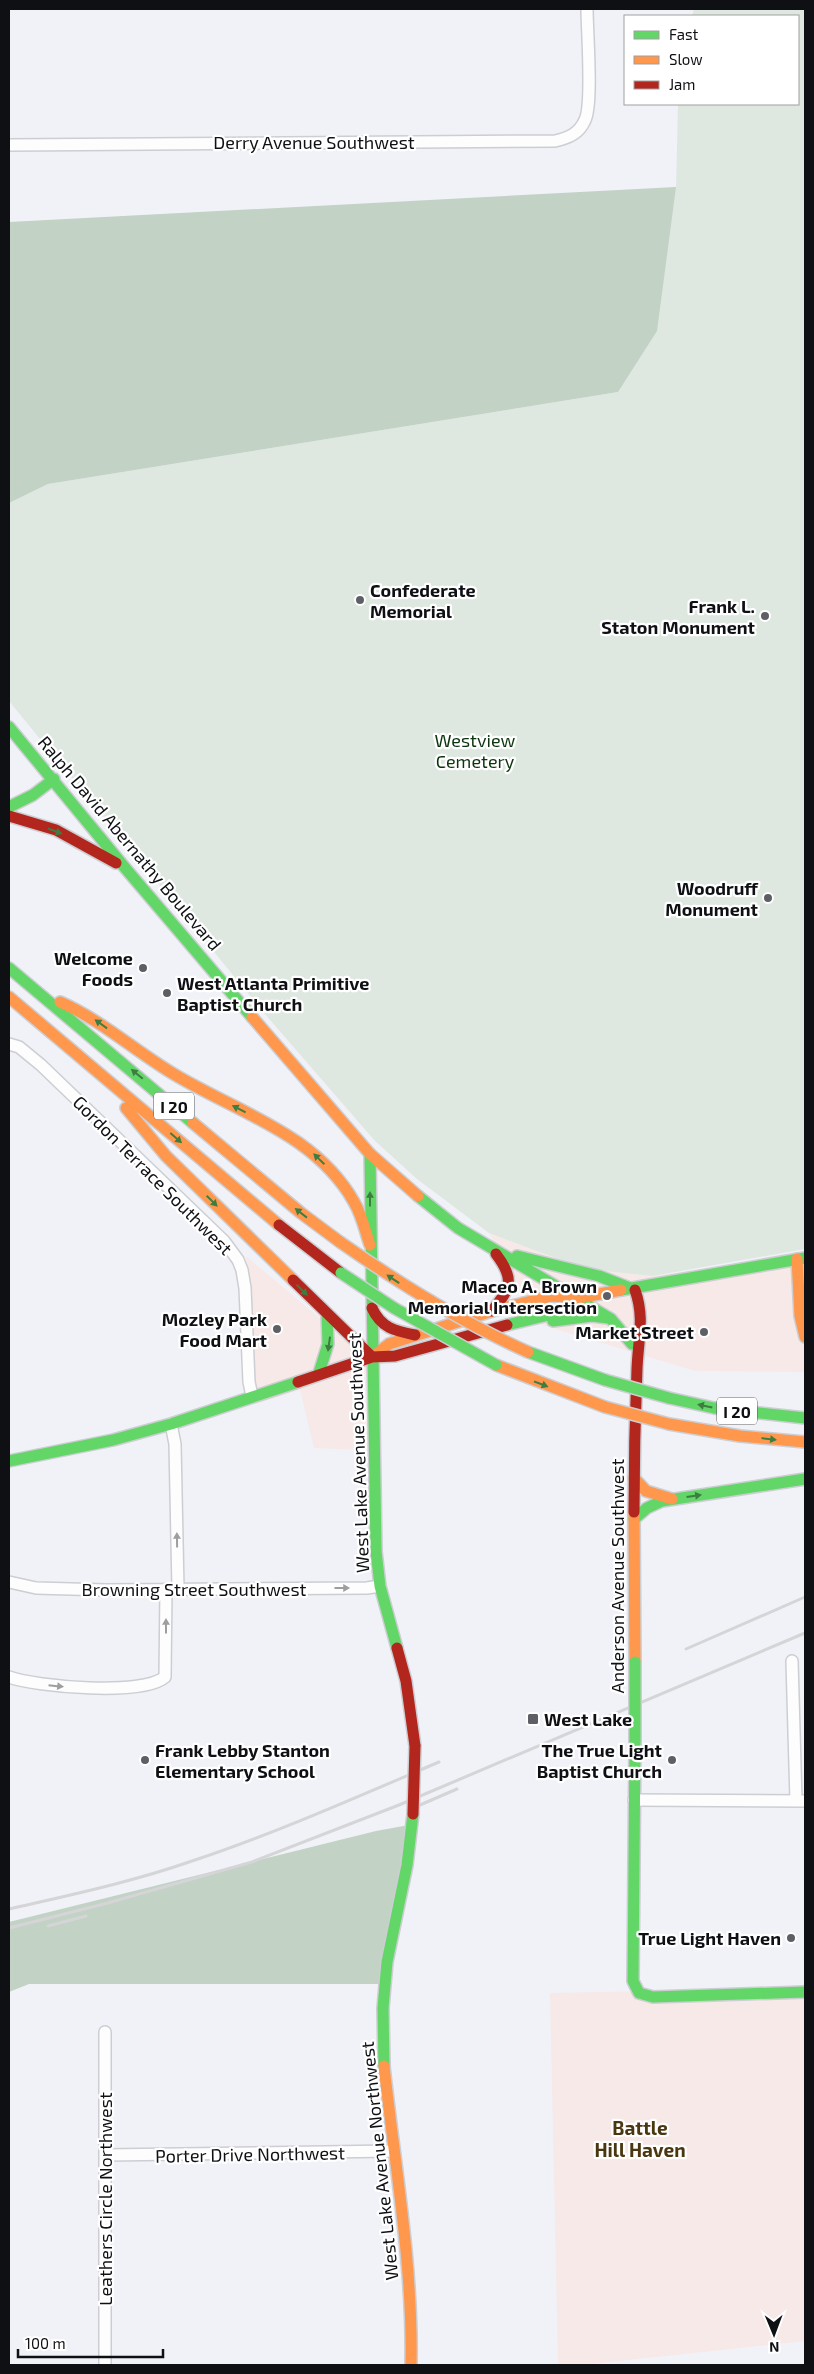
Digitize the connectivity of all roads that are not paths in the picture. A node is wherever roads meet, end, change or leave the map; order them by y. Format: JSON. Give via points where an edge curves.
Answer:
{"nodes":[{"id":1,"x":587,"y":9,"type":"edge"},
{"id":2,"x":9,"y":145,"type":"edge"},
{"id":3,"x":9,"y":727,"type":"edge"},
{"id":4,"x":54,"y":779,"type":"junction"},
{"id":5,"x":9,"y":807,"type":"edge"},
{"id":6,"x":9,"y":816,"type":"edge"},
{"id":7,"x":90,"y":825,"type":"junction"},
{"id":8,"x":77,"y":840,"type":"junction"},
{"id":9,"x":126,"y":869,"type":"junction"},
{"id":10,"x":9,"y":968,"type":"edge"},
{"id":11,"x":43,"y":995,"type":"junction"},
{"id":12,"x":9,"y":996,"type":"edge"},
{"id":13,"x":9,"y":1044,"type":"edge"},
{"id":14,"x":98,"y":1074,"type":"junction"},
{"id":15,"x":370,"y":1154,"type":"junction"},
{"id":16,"x":370,"y":1245,"type":"junction"},
{"id":17,"x":492,"y":1250,"type":"junction"},
{"id":18,"x":801,"y":1259,"type":"edge"},
{"id":19,"x":635,"y":1290,"type":"junction"},
{"id":20,"x":578,"y":1298,"type":"junction"},
{"id":21,"x":372,"y":1308,"type":"junction"},
{"id":22,"x":492,"y":1311,"type":"junction"},
{"id":23,"x":327,"y":1314,"type":"junction"},
{"id":24,"x":611,"y":1319,"type":"junction"},
{"id":25,"x":415,"y":1335,"type":"junction"},
{"id":26,"x":805,"y":1337,"type":"edge"},
{"id":27,"x":632,"y":1344,"type":"junction"},
{"id":28,"x":372,"y":1357,"type":"junction"},
{"id":29,"x":637,"y":1368,"type":"junction"},
{"id":30,"x":319,"y":1374,"type":"junction"},
{"id":31,"x":252,"y":1396,"type":"junction"},
{"id":32,"x":805,"y":1418,"type":"edge"},
{"id":33,"x":171,"y":1424,"type":"junction"},
{"id":34,"x":805,"y":1442,"type":"edge"},
{"id":35,"x":9,"y":1461,"type":"edge"},
{"id":36,"x":634,"y":1478,"type":"junction"},
{"id":37,"x":805,"y":1479,"type":"edge"},
{"id":38,"x":672,"y":1499,"type":"junction"},
{"id":39,"x":634,"y":1519,"type":"junction"},
{"id":40,"x":9,"y":1582,"type":"edge"},
{"id":41,"x":380,"y":1586,"type":"junction"},
{"id":42,"x":166,"y":1589,"type":"junction"},
{"id":43,"x":178,"y":1589,"type":"junction"},
{"id":44,"x":792,"y":1661,"type":"dead end"},
{"id":45,"x":9,"y":1677,"type":"edge"},
{"id":46,"x":414,"y":1746,"type":"joint"},
{"id":47,"x":634,"y":1800,"type":"junction"},
{"id":48,"x":801,"y":1801,"type":"edge"},
{"id":49,"x":805,"y":1992,"type":"edge"},
{"id":50,"x":105,"y":2032,"type":"dead end"},
{"id":51,"x":394,"y":2150,"type":"junction"},
{"id":52,"x":105,"y":2155,"type":"junction"},
{"id":53,"x":105,"y":2365,"type":"edge"},
{"id":54,"x":411,"y":2365,"type":"edge"}],
"edges":[{"from":1,"to":2,"type":"street","name":"Derry Avenue Southwest","via":[[588,110],[581,128],[566,138],[554,141]]},
{"from":3,"to":4,"type":"main road","name":"Ralph David Abernathy Boulevard"},
{"from":4,"to":5,"type":"main road"},
{"from":4,"to":7,"type":"main road","name":"Ralph David Abernathy Boulevard"},
{"from":6,"to":8,"type":"main road","one_way":true},
{"from":7,"to":8,"type":"main road"},
{"from":7,"to":9,"type":"main road","name":"Ralph David Abernathy Boulevard"},
{"from":8,"to":9,"type":"main road"},
{"from":9,"to":15,"type":"main road","name":"Ralph David Abernathy Boulevard"},
{"from":10,"to":11,"type":"main road","number":"I 20"},
{"from":16,"to":11,"type":"main road","one_way":true,"via":[[355,1203],[344,1186],[298,1140],[184,1080],[83,1011]]},
{"from":32,"to":11,"type":"main road","number":"I 20","one_way":true,"bridge":true,"via":[[714,1408],[605,1380],[528,1352],[444,1311],[400,1284],[301,1213]]},
{"from":12,"to":14,"type":"main road","number":"I 20"},
{"from":13,"to":31,"type":"street","name":"Gordon Terrace Southwest","via":[[19,1046],[41,1065],[224,1241],[238,1260],[245,1288]]},
{"from":14,"to":23,"type":"main road","one_way":true,"via":[[166,1156]]},
{"from":14,"to":34,"type":"main road","number":"I 20","one_way":true,"bridge":true,"via":[[253,1205],[341,1273],[394,1308],[496,1365],[604,1406],[669,1424],[740,1436]]},
{"from":16,"to":15,"type":"main road","name":"West Lake Avenue Southwest","one_way":true},
{"from":15,"to":17,"type":"main road","name":"Ralph David Abernathy Boulevard","via":[[422,1200]]},
{"from":16,"to":21,"type":"main road","name":"West Lake Avenue Southwest"},
{"from":17,"to":19,"type":"main road","via":[[599,1276]]},
{"from":17,"to":20,"type":"main road","name":"Ralph David Abernathy Boulevard"},
{"from":17,"to":22,"type":"main road","via":[[505,1265],[511,1283],[508,1292]]},
{"from":18,"to":19,"type":"main road"},
{"from":18,"to":26,"type":"main road","via":[[800,1316]]},
{"from":19,"to":20,"type":"main road"},
{"from":19,"to":27,"type":"main road","name":"Anderson Avenue Southwest","via":[[630,1317]]},
{"from":19,"to":29,"type":"main road","name":"Anderson Avenue Southwest","via":[[641,1307]]},
{"from":20,"to":22,"type":"main road","via":[[552,1296]]},
{"from":20,"to":24,"type":"main road","name":"Ralph David Abernathy Boulevard"},
{"from":20,"to":28,"type":"main road","via":[[565,1311],[395,1356]]},
{"from":21,"to":25,"type":"main road","via":[[376,1319],[385,1328]]},
{"from":21,"to":28,"type":"main road","name":"West Lake Avenue Southwest"},
{"from":22,"to":25,"type":"main road"},
{"from":23,"to":28,"type":"main road"},
{"from":23,"to":30,"type":"main road","one_way":true,"via":[[331,1331],[329,1349]]},
{"from":24,"to":27,"type":"main road","name":"Ralph David Abernathy Boulevard"},
{"from":24,"to":28,"type":"main road","via":[[592,1316],[552,1321],[397,1362]]},
{"from":25,"to":28,"type":"main road","via":[[389,1344]]},
{"from":27,"to":29,"type":"main road","name":"Anderson Avenue Southwest"},
{"from":28,"to":30,"type":"main road"},
{"from":28,"to":41,"type":"main road","name":"West Lake Avenue Southwest","via":[[376,1551]]},
{"from":29,"to":36,"type":"main road","name":"Anderson Avenue Southwest"},
{"from":30,"to":31,"type":"main road"},
{"from":31,"to":33,"type":"main road"},
{"from":33,"to":35,"type":"main road","via":[[113,1440]]},
{"from":43,"to":33,"type":"street","one_way":true,"via":[[175,1444]]},
{"from":36,"to":38,"type":"main road","via":[[646,1491]]},
{"from":36,"to":39,"type":"main road","name":"Anderson Avenue Southwest"},
{"from":38,"to":37,"type":"main road","one_way":true},
{"from":38,"to":39,"type":"main road","via":[[654,1504]]},
{"from":39,"to":47,"type":"main road","name":"Anderson Avenue Southwest","bridge":true},
{"from":40,"to":42,"type":"street","name":"Browning Street Southwest","via":[[36,1588]]},
{"from":43,"to":41,"type":"street","name":"Browning Street Southwest","one_way":true},
{"from":41,"to":46,"type":"main road","name":"West Lake Avenue Southwest","via":[[406,1682]]},
{"from":42,"to":43,"type":"street","name":"Browning Street Southwest"},
{"from":45,"to":42,"type":"street","one_way":true,"via":[[74,1688],[140,1686],[158,1682],[165,1676]]},
{"from":44,"to":48,"type":"street"},
{"from":46,"to":51,"type":"main road","name":"West Lake Avenue Northwest","bridge":true,"via":[[413,1814],[387,1962],[383,2008],[384,2067]]},
{"from":47,"to":48,"type":"street"},
{"from":47,"to":49,"type":"main road","name":"Anderson Avenue Southwest","via":[[634,1981],[639,1992],[653,1997]]},
{"from":50,"to":52,"type":"street","name":"Leathers Circle Northwest"},
{"from":51,"to":52,"type":"street","name":"Porter Drive Northwest"},
{"from":51,"to":54,"type":"main road","name":"West Lake Avenue Northwest","via":[[406,2235],[412,2311]]},
{"from":52,"to":53,"type":"street","name":"Leathers Circle Northwest"}]}
